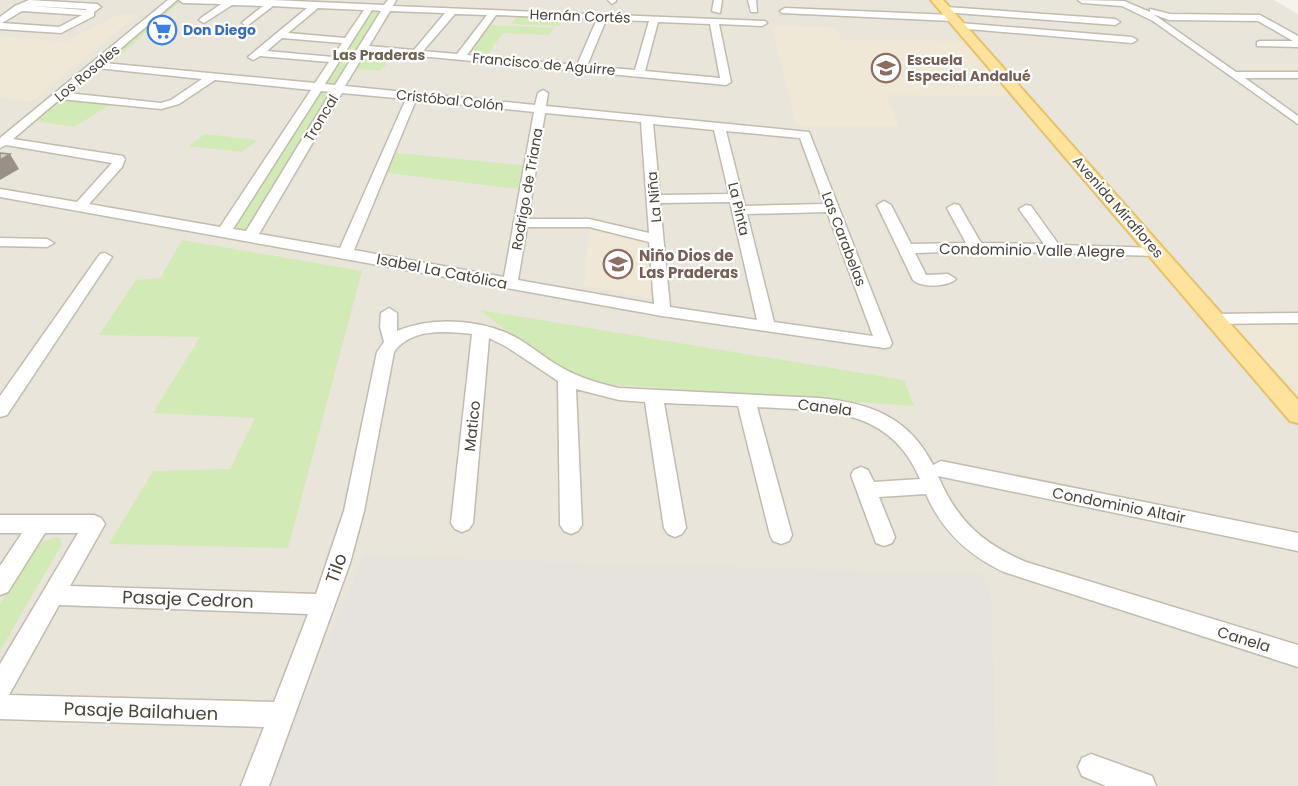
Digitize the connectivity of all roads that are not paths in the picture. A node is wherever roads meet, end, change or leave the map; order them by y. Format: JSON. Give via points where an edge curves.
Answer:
{"nodes":[{"id":1,"x":173,"y":0,"type":"edge"},
{"id":2,"x":183,"y":0,"type":"edge"},
{"id":3,"x":718,"y":0,"type":"edge"},
{"id":4,"x":752,"y":0,"type":"edge"},
{"id":5,"x":1082,"y":0,"type":"edge"},
{"id":6,"x":1134,"y":0,"type":"edge"},
{"id":7,"x":796,"y":1,"type":"edge"},
{"id":8,"x":230,"y":2,"type":"junction"},
{"id":9,"x":272,"y":3,"type":"junction"},
{"id":10,"x":1117,"y":3,"type":"junction"},
{"id":11,"x":390,"y":4,"type":"edge"},
{"id":12,"x":316,"y":5,"type":"junction"},
{"id":13,"x":370,"y":7,"type":"junction"},
{"id":14,"x":754,"y":10,"type":"dead end"},
{"id":15,"x":944,"y":10,"type":"edge"},
{"id":16,"x":452,"y":11,"type":"junction"},
{"id":17,"x":494,"y":12,"type":"junction"},
{"id":18,"x":716,"y":16,"type":"junction"},
{"id":19,"x":603,"y":17,"type":"junction"},
{"id":20,"x":1160,"y":17,"type":"junction"},
{"id":21,"x":3,"y":18,"type":"edge"},
{"id":22,"x":654,"y":19,"type":"junction"},
{"id":23,"x":204,"y":20,"type":"dead end"},
{"id":24,"x":1115,"y":22,"type":"dead end"},
{"id":25,"x":247,"y":23,"type":"dead end"},
{"id":26,"x":762,"y":23,"type":"dead end"},
{"id":27,"x":0,"y":26,"type":"edge"},
{"id":28,"x":280,"y":35,"type":"junction"},
{"id":29,"x":349,"y":40,"type":"junction"},
{"id":30,"x":1132,"y":40,"type":"dead end"},
{"id":31,"x":1298,"y":42,"type":"edge"},
{"id":32,"x":1260,"y":44,"type":"dead end"},
{"id":33,"x":363,"y":48,"type":"junction"},
{"id":34,"x":417,"y":52,"type":"junction"},
{"id":35,"x":461,"y":56,"type":"junction"},
{"id":36,"x":336,"y":60,"type":"junction"},
{"id":37,"x":95,"y":65,"type":"junction"},
{"id":38,"x":581,"y":67,"type":"junction"},
{"id":39,"x":639,"y":73,"type":"junction"},
{"id":40,"x":1235,"y":75,"type":"junction"},
{"id":41,"x":1298,"y":75,"type":"edge"},
{"id":42,"x":212,"y":77,"type":"junction"},
{"id":43,"x":318,"y":87,"type":"junction"},
{"id":44,"x":338,"y":89,"type":"junction"},
{"id":45,"x":543,"y":93,"type":"dead end"},
{"id":46,"x":59,"y":96,"type":"junction"},
{"id":47,"x":412,"y":97,"type":"junction"},
{"id":48,"x":540,"y":109,"type":"junction"},
{"id":49,"x":1285,"y":111,"type":"junction"},
{"id":50,"x":1298,"y":111,"type":"edge"},
{"id":51,"x":647,"y":120,"type":"junction"},
{"id":52,"x":1298,"y":121,"type":"edge"},
{"id":53,"x":719,"y":127,"type":"junction"},
{"id":54,"x":805,"y":135,"type":"joint"},
{"id":55,"x":2,"y":143,"type":"edge"},
{"id":56,"x":0,"y":194,"type":"edge"},
{"id":57,"x":654,"y":199,"type":"junction"},
{"id":58,"x":738,"y":204,"type":"junction"},
{"id":59,"x":884,"y":205,"type":"dead end"},
{"id":60,"x":79,"y":208,"type":"junction"},
{"id":61,"x":833,"y":208,"type":"junction"},
{"id":62,"x":954,"y":208,"type":"dead end"},
{"id":63,"x":1026,"y":209,"type":"dead end"},
{"id":64,"x":521,"y":223,"type":"junction"},
{"id":65,"x":224,"y":232,"type":"junction"},
{"id":66,"x":250,"y":236,"type":"junction"},
{"id":67,"x":658,"y":240,"type":"junction"},
{"id":68,"x":0,"y":242,"type":"edge"},
{"id":69,"x":47,"y":243,"type":"dead end"},
{"id":70,"x":976,"y":247,"type":"junction"},
{"id":71,"x":906,"y":249,"type":"junction"},
{"id":72,"x":1055,"y":250,"type":"junction"},
{"id":73,"x":1158,"y":252,"type":"junction"},
{"id":74,"x":345,"y":253,"type":"junction"},
{"id":75,"x":105,"y":257,"type":"dead end"},
{"id":76,"x":948,"y":279,"type":"dead end"},
{"id":77,"x":510,"y":284,"type":"junction"},
{"id":78,"x":662,"y":311,"type":"junction"},
{"id":79,"x":389,"y":313,"type":"dead end"},
{"id":80,"x":1213,"y":318,"type":"junction"},
{"id":81,"x":1298,"y":318,"type":"edge"},
{"id":82,"x":767,"y":326,"type":"junction"},
{"id":83,"x":481,"y":330,"type":"junction"},
{"id":84,"x":392,"y":342,"type":"junction"},
{"id":85,"x":884,"y":343,"type":"joint"},
{"id":86,"x":567,"y":378,"type":"junction"},
{"id":87,"x":654,"y":398,"type":"junction"},
{"id":88,"x":746,"y":401,"type":"junction"},
{"id":89,"x":0,"y":410,"type":"edge"},
{"id":90,"x":1298,"y":415,"type":"edge"},
{"id":91,"x":937,"y":477,"type":"junction"},
{"id":92,"x":462,"y":523,"type":"dead end"},
{"id":93,"x":0,"y":524,"type":"edge"},
{"id":94,"x":38,"y":525,"type":"junction"},
{"id":95,"x":571,"y":525,"type":"dead end"},
{"id":96,"x":675,"y":528,"type":"dead end"},
{"id":97,"x":781,"y":535,"type":"dead end"},
{"id":98,"x":884,"y":537,"type":"dead end"},
{"id":99,"x":1298,"y":542,"type":"edge"},
{"id":100,"x":0,"y":585,"type":"edge"},
{"id":101,"x":54,"y":595,"type":"junction"},
{"id":102,"x":323,"y":604,"type":"junction"},
{"id":103,"x":1298,"y":656,"type":"edge"},
{"id":104,"x":0,"y":687,"type":"edge"},
{"id":105,"x":0,"y":707,"type":"edge"},
{"id":106,"x":281,"y":715,"type":"junction"},
{"id":107,"x":1091,"y":767,"type":"dead end"},
{"id":108,"x":255,"y":786,"type":"edge"},
{"id":109,"x":1142,"y":786,"type":"edge"}],
"edges":[{"from":1,"to":37,"type":"street","name":"Los Rosales"},
{"from":2,"to":8,"type":"street","name":"Hernán Cortés"},
{"from":3,"to":18,"type":"street"},
{"from":4,"to":14,"type":"street"},
{"from":5,"to":10,"type":"street"},
{"from":6,"to":10,"type":"street"},
{"from":6,"to":20,"type":"street"},
{"from":7,"to":15,"type":"street","via":[[785,1],[786,8]]},
{"from":8,"to":9,"type":"street","name":"Hernán Cortés"},
{"from":8,"to":23,"type":"street"},
{"from":9,"to":12,"type":"street","name":"Hernán Cortés"},
{"from":9,"to":25,"type":"street"},
{"from":10,"to":20,"type":"street"},
{"from":11,"to":13,"type":"street","name":"Hernán Cortés"},
{"from":11,"to":16,"type":"street","name":"Hernán Cortés"},
{"from":11,"to":33,"type":"street","name":"Troncal"},
{"from":12,"to":13,"type":"street","name":"Hernán Cortés"},
{"from":12,"to":28,"type":"street"},
{"from":13,"to":29,"type":"street","name":"Troncal"},
{"from":15,"to":24,"type":"street"},
{"from":15,"to":30,"type":"street"},
{"from":15,"to":73,"type":"main road","name":"Avenida Miraflores"},
{"from":16,"to":17,"type":"street","name":"Hernán Cortés"},
{"from":16,"to":34,"type":"street"},
{"from":17,"to":19,"type":"street","name":"Hernán Cortés"},
{"from":17,"to":35,"type":"street"},
{"from":18,"to":22,"type":"street","name":"Hernán Cortés"},
{"from":18,"to":26,"type":"street","name":"Hernán Cortés"},
{"from":18,"to":39,"type":"street","name":"Francisco de Aguirre","via":[[726,82]]},
{"from":19,"to":22,"type":"street","name":"Hernán Cortés"},
{"from":19,"to":38,"type":"street"},
{"from":20,"to":31,"type":"street","via":[[1258,18]]},
{"from":20,"to":40,"type":"street"},
{"from":21,"to":27,"type":"street","via":[[18,8],[92,14],[61,30]]},
{"from":22,"to":39,"type":"street"},
{"from":28,"to":29,"type":"street"},
{"from":28,"to":36,"type":"street","via":[[255,55]]},
{"from":29,"to":36,"type":"street","name":"Troncal"},
{"from":31,"to":32,"type":"street"},
{"from":33,"to":34,"type":"street","name":"Francisco de Aguirre"},
{"from":33,"to":44,"type":"street","name":"Troncal"},
{"from":34,"to":35,"type":"street","name":"Francisco de Aguirre"},
{"from":35,"to":38,"type":"street","name":"Francisco de Aguirre"},
{"from":36,"to":43,"type":"street","name":"Troncal"},
{"from":37,"to":42,"type":"street","name":"Cristóbal Colón"},
{"from":37,"to":46,"type":"street","name":"Los Rosales"},
{"from":38,"to":39,"type":"street","name":"Francisco de Aguirre"},
{"from":40,"to":41,"type":"street"},
{"from":40,"to":49,"type":"street"},
{"from":42,"to":43,"type":"street","name":"Cristóbal Colón"},
{"from":42,"to":46,"type":"street","via":[[175,102],[161,106]]},
{"from":43,"to":44,"type":"street","name":"Cristóbal Colón"},
{"from":43,"to":65,"type":"street","name":"Troncal"},
{"from":44,"to":47,"type":"street","name":"Cristóbal Colón"},
{"from":44,"to":66,"type":"street","name":"Troncal"},
{"from":45,"to":48,"type":"street","name":"Rodrigo de Triana"},
{"from":46,"to":55,"type":"street","name":"Los Rosales"},
{"from":47,"to":48,"type":"street","name":"Cristóbal Colón"},
{"from":47,"to":74,"type":"street"},
{"from":48,"to":51,"type":"street","name":"Cristóbal Colón"},
{"from":48,"to":64,"type":"street","name":"Rodrigo de Triana"},
{"from":49,"to":50,"type":"street"},
{"from":49,"to":52,"type":"street"},
{"from":51,"to":53,"type":"street","name":"Cristóbal Colón"},
{"from":51,"to":57,"type":"street","name":"La Niña"},
{"from":53,"to":54,"type":"street","name":"Cristóbal Colón"},
{"from":53,"to":58,"type":"street","name":"La Pinta"},
{"from":54,"to":61,"type":"street","name":"Las Carabelas"},
{"from":55,"to":60,"type":"street","via":[[119,159]]},
{"from":56,"to":60,"type":"street","name":"Isabel La Católica"},
{"from":57,"to":58,"type":"street"},
{"from":57,"to":67,"type":"street","name":"La Niña"},
{"from":58,"to":61,"type":"street"},
{"from":58,"to":82,"type":"street","name":"La Pinta"},
{"from":59,"to":71,"type":"street"},
{"from":60,"to":65,"type":"street","name":"Isabel La Católica"},
{"from":61,"to":85,"type":"street","name":"Las Carabelas"},
{"from":62,"to":70,"type":"street"},
{"from":63,"to":72,"type":"street"},
{"from":64,"to":67,"type":"street","via":[[590,223]]},
{"from":64,"to":77,"type":"street","name":"Rodrigo de Triana"},
{"from":65,"to":66,"type":"street","name":"Isabel La Católica"},
{"from":66,"to":74,"type":"street","name":"Isabel La Católica"},
{"from":67,"to":78,"type":"street","name":"La Niña"},
{"from":68,"to":69,"type":"street"},
{"from":70,"to":71,"type":"street","name":"Condominio Valle Alegre"},
{"from":70,"to":72,"type":"street","name":"Condominio Valle Alegre"},
{"from":71,"to":76,"type":"street","via":[[921,280]]},
{"from":72,"to":73,"type":"street","name":"Condominio Valle Alegre"},
{"from":73,"to":80,"type":"main road","name":"Avenida Miraflores"},
{"from":74,"to":77,"type":"street","name":"Isabel La Católica"},
{"from":75,"to":89,"type":"street"},
{"from":77,"to":78,"type":"street","name":"Isabel La Católica"},
{"from":78,"to":82,"type":"street","name":"Isabel La Católica"},
{"from":79,"to":84,"type":"street"},
{"from":80,"to":81,"type":"street"},
{"from":80,"to":90,"type":"main road","name":"Avenida Miraflores"},
{"from":82,"to":85,"type":"street","name":"Isabel La Católica"},
{"from":83,"to":84,"type":"street","name":"Canela","via":[[425,330],[404,334]]},
{"from":83,"to":86,"type":"street","name":"Canela","via":[[509,340]]},
{"from":83,"to":92,"type":"street","name":"Matico"},
{"from":84,"to":102,"type":"street","name":"Tilo","via":[[386,352],[349,530]]},
{"from":86,"to":87,"type":"street","name":"Canela","via":[[606,392]]},
{"from":86,"to":95,"type":"street"},
{"from":87,"to":88,"type":"street","name":"Canela"},
{"from":87,"to":96,"type":"street"},
{"from":88,"to":91,"type":"street","name":"Canela","via":[[830,405],[867,414],[893,428]]},
{"from":88,"to":97,"type":"street"},
{"from":91,"to":98,"type":"street","name":"Condominio Altair","via":[[864,483]]},
{"from":91,"to":99,"type":"street","name":"Condominio Altair"},
{"from":91,"to":103,"type":"street","name":"Canela","via":[[942,506],[960,532],[1004,563]]},
{"from":93,"to":94,"type":"street"},
{"from":94,"to":100,"type":"street"},
{"from":94,"to":101,"type":"street","via":[[94,524]]},
{"from":101,"to":102,"type":"street","name":"Pasaje Cedron"},
{"from":101,"to":104,"type":"street"},
{"from":102,"to":106,"type":"street","name":"Tilo"},
{"from":105,"to":106,"type":"street","name":"Pasaje Bailahuen"},
{"from":106,"to":108,"type":"street","name":"Tilo"},
{"from":107,"to":109,"type":"street"}]}
